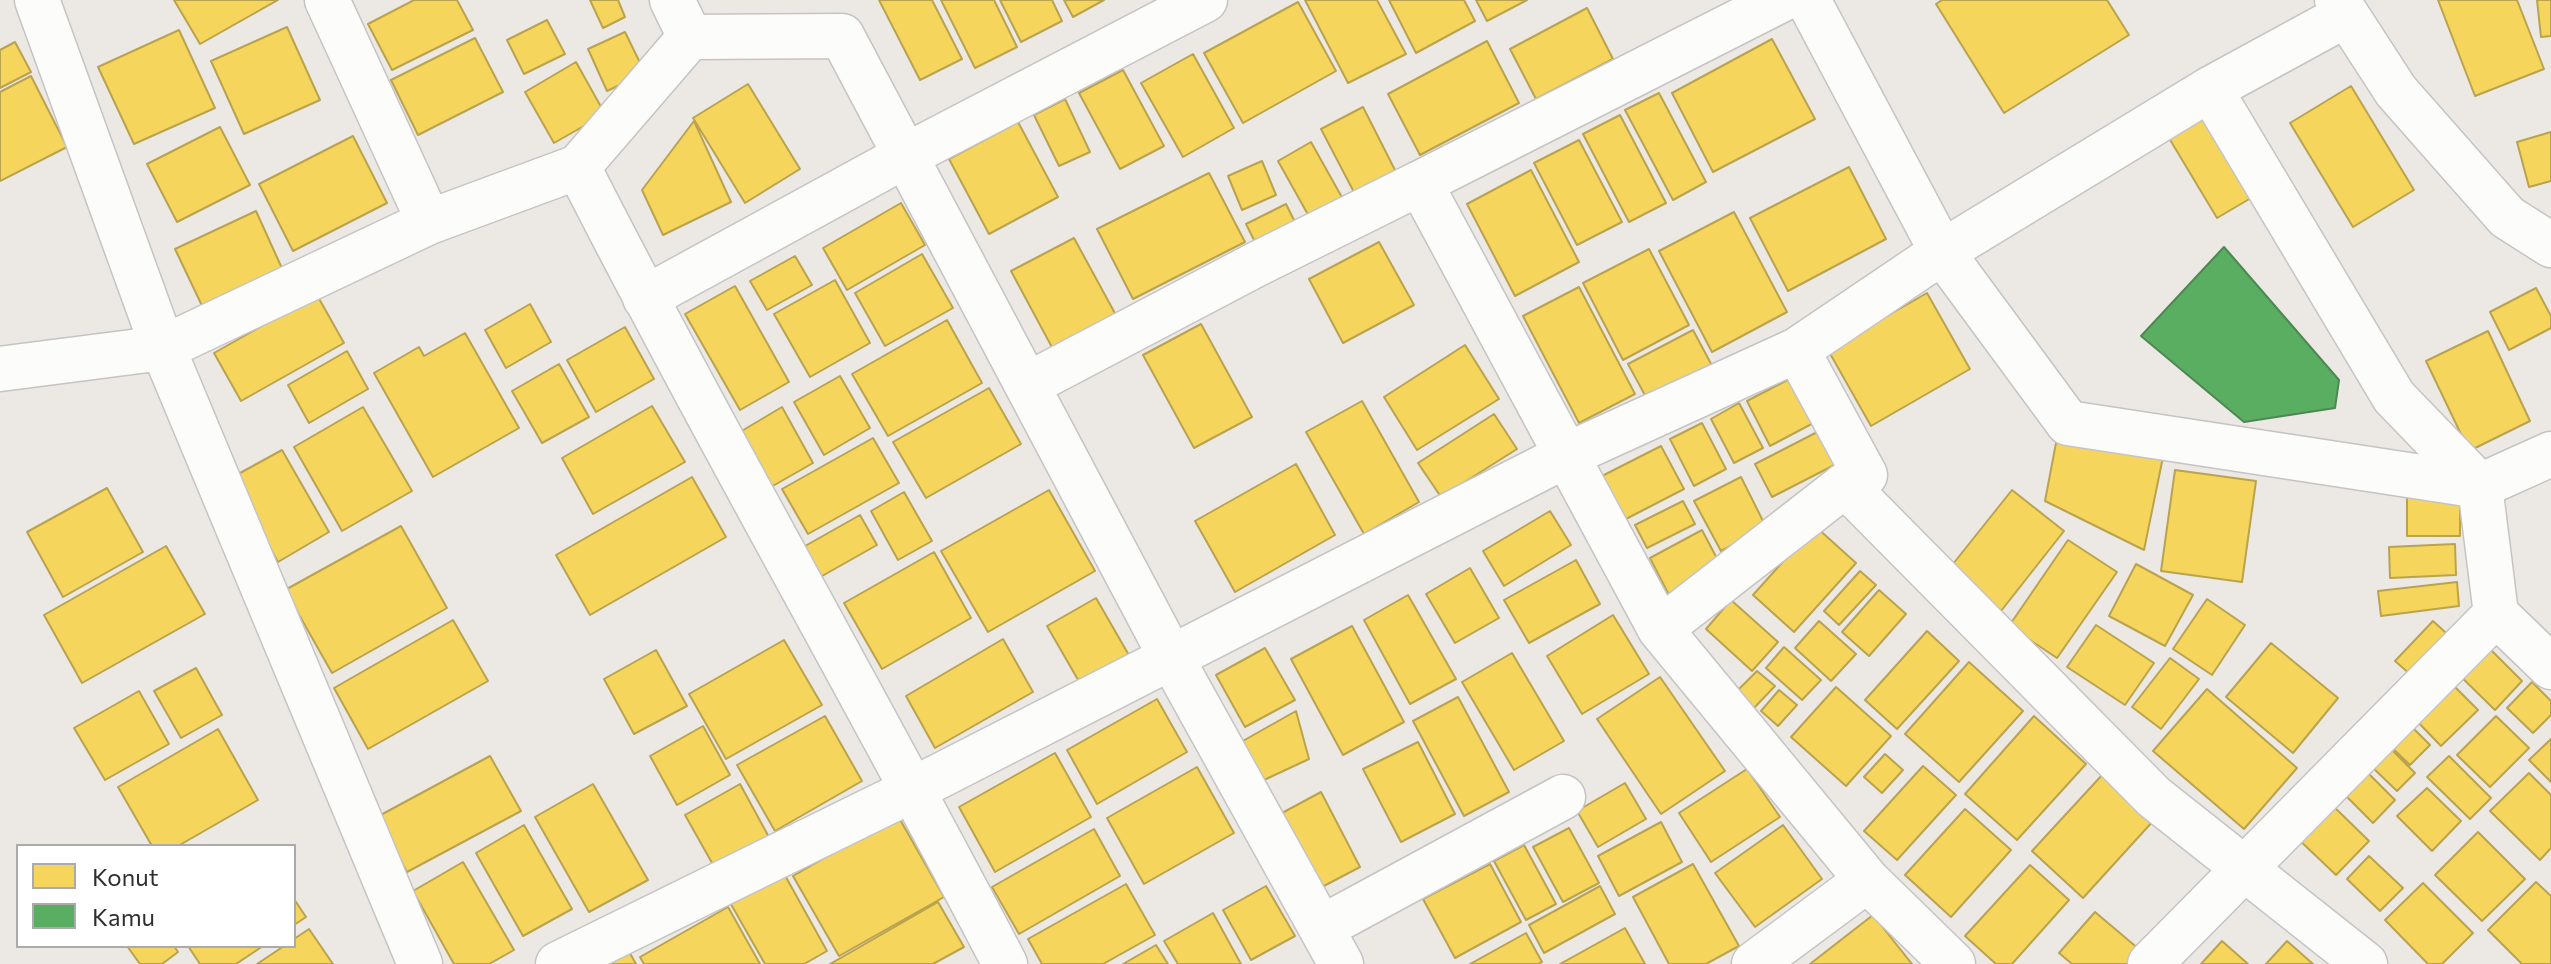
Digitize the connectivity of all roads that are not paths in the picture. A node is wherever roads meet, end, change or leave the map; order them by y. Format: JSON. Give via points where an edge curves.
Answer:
{"nodes":[{"id":1,"x":37,"y":0,"type":"edge"},
{"id":2,"x":327,"y":0,"type":"edge"},
{"id":3,"x":1205,"y":0,"type":"edge"},
{"id":4,"x":1781,"y":0,"type":"edge"},
{"id":5,"x":1808,"y":0,"type":"edge"},
{"id":6,"x":2342,"y":8,"type":"edge"},
{"id":7,"x":681,"y":19,"type":"edge"},
{"id":8,"x":2210,"y":89,"type":"junction"},
{"id":9,"x":905,"y":156,"type":"junction"},
{"id":10,"x":578,"y":167,"type":"junction"},
{"id":11,"x":1420,"y":183,"type":"junction"},
{"id":12,"x":429,"y":222,"type":"junction"},
{"id":13,"x":2551,"y":245,"type":"edge"},
{"id":14,"x":1942,"y":252,"type":"junction"},
{"id":15,"x":645,"y":298,"type":"junction"},
{"id":16,"x":163,"y":348,"type":"junction"},
{"id":17,"x":1797,"y":350,"type":"junction"},
{"id":18,"x":0,"y":369,"type":"edge"},
{"id":19,"x":1027,"y":385,"type":"junction"},
{"id":20,"x":2551,"y":454,"type":"edge"},
{"id":21,"x":1567,"y":455,"type":"junction"},
{"id":22,"x":1845,"y":485,"type":"junction"},
{"id":23,"x":2480,"y":486,"type":"junction"},
{"id":24,"x":2496,"y":614,"type":"junction"},
{"id":25,"x":1660,"y":629,"type":"junction"},
{"id":26,"x":1172,"y":659,"type":"junction"},
{"id":27,"x":2551,"y":667,"type":"edge"},
{"id":28,"x":914,"y":789,"type":"junction"},
{"id":29,"x":1563,"y":797,"type":"dead end"},
{"id":30,"x":2245,"y":867,"type":"junction"},
{"id":31,"x":1867,"y":880,"type":"junction"},
{"id":32,"x":1331,"y":946,"type":"edge"},
{"id":33,"x":420,"y":964,"type":"edge"},
{"id":34,"x":558,"y":964,"type":"edge"},
{"id":35,"x":1005,"y":964,"type":"edge"},
{"id":36,"x":1754,"y":964,"type":"edge"},
{"id":37,"x":1953,"y":964,"type":"edge"},
{"id":38,"x":2150,"y":964,"type":"edge"},
{"id":39,"x":2365,"y":964,"type":"edge"}],
"edges":[{"from":1,"to":16,"type":"street"},
{"from":2,"to":12,"type":"street"},
{"from":3,"to":9,"type":"street"},
{"from":4,"to":11,"type":"street"},
{"from":5,"to":14,"type":"street"},
{"from":6,"to":8,"type":"street"},
{"from":6,"to":13,"type":"street","via":[[2396,91],[2507,217]]},
{"from":7,"to":9,"type":"street","via":[[842,36]]},
{"from":7,"to":10,"type":"street"},
{"from":8,"to":14,"type":"street"},
{"from":8,"to":23,"type":"street","via":[[2394,397]]},
{"from":9,"to":15,"type":"street"},
{"from":9,"to":19,"type":"street"},
{"from":10,"to":12,"type":"street"},
{"from":10,"to":15,"type":"street"},
{"from":11,"to":19,"type":"street"},
{"from":11,"to":21,"type":"street"},
{"from":12,"to":16,"type":"street"},
{"from":14,"to":17,"type":"street"},
{"from":14,"to":23,"type":"street","via":[[2068,423]]},
{"from":15,"to":28,"type":"street"},
{"from":16,"to":18,"type":"street"},
{"from":16,"to":33,"type":"street"},
{"from":17,"to":21,"type":"street"},
{"from":17,"to":22,"type":"street","via":[[1865,475]]},
{"from":19,"to":26,"type":"street"},
{"from":20,"to":23,"type":"street"},
{"from":21,"to":25,"type":"street"},
{"from":21,"to":26,"type":"street"},
{"from":22,"to":25,"type":"street"},
{"from":22,"to":30,"type":"street","via":[[2154,797]]},
{"from":23,"to":24,"type":"street"},
{"from":24,"to":27,"type":"street"},
{"from":24,"to":30,"type":"street"},
{"from":25,"to":31,"type":"street"},
{"from":26,"to":28,"type":"street"},
{"from":26,"to":32,"type":"street"},
{"from":28,"to":34,"type":"street"},
{"from":28,"to":35,"type":"street"},
{"from":29,"to":32,"type":"street"},
{"from":30,"to":38,"type":"street"},
{"from":30,"to":39,"type":"street"},
{"from":31,"to":36,"type":"street"},
{"from":31,"to":37,"type":"street"}]}
